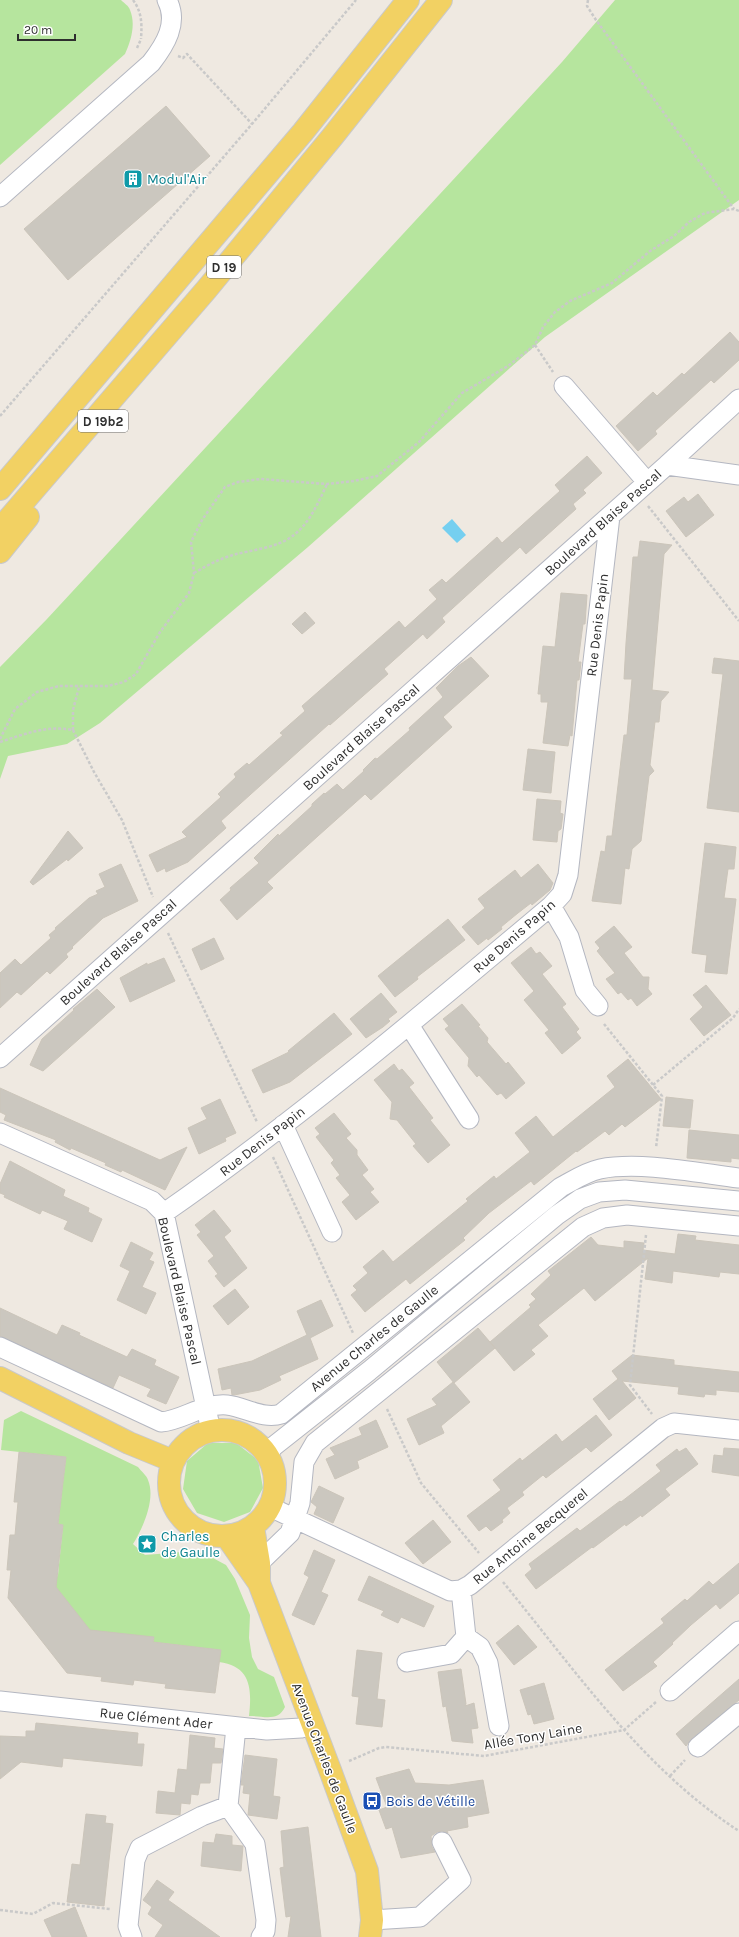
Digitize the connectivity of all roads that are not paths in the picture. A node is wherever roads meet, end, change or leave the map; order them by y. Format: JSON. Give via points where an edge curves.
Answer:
{"nodes":[{"id":1,"x":408,"y":0,"type":"edge"},
{"id":2,"x":441,"y":0,"type":"edge"},
{"id":3,"x":173,"y":3,"type":"edge"},
{"id":4,"x":0,"y":197,"type":"edge"},
{"id":5,"x":206,"y":290,"type":"junction"},
{"id":6,"x":564,"y":386,"type":"road end"},
{"id":7,"x":739,"y":399,"type":"edge"},
{"id":8,"x":667,"y":465,"type":"junction"},
{"id":9,"x":739,"y":475,"type":"edge"},
{"id":10,"x":641,"y":487,"type":"junction"},
{"id":11,"x":0,"y":489,"type":"edge"},
{"id":12,"x":610,"y":516,"type":"junction"},
{"id":13,"x":0,"y":529,"type":"edge"},
{"id":14,"x":0,"y":552,"type":"edge"},
{"id":15,"x":551,"y":906,"type":"junction"},
{"id":16,"x":598,"y":1006,"type":"dead end"},
{"id":17,"x":409,"y":1025,"type":"junction"},
{"id":18,"x":0,"y":1058,"type":"edge"},
{"id":19,"x":469,"y":1119,"type":"dead end"},
{"id":20,"x":283,"y":1125,"type":"junction"},
{"id":21,"x":0,"y":1133,"type":"edge"},
{"id":22,"x":739,"y":1178,"type":"edge"},
{"id":23,"x":739,"y":1201,"type":"edge"},
{"id":24,"x":164,"y":1213,"type":"junction"},
{"id":25,"x":739,"y":1226,"type":"edge"},
{"id":26,"x":332,"y":1232,"type":"dead end"},
{"id":27,"x":0,"y":1347,"type":"edge"},
{"id":28,"x":2,"y":1384,"type":"edge"},
{"id":29,"x":206,"y":1407,"type":"junction"},
{"id":30,"x":739,"y":1430,"type":"edge"},
{"id":31,"x":211,"y":1431,"type":"junction"},
{"id":32,"x":267,"y":1454,"type":"junction"},
{"id":33,"x":173,"y":1461,"type":"junction"},
{"id":34,"x":270,"y":1507,"type":"junction"},
{"id":35,"x":296,"y":1520,"type":"junction"},
{"id":36,"x":253,"y":1527,"type":"junction"},
{"id":37,"x":227,"y":1537,"type":"junction"},
{"id":38,"x":259,"y":1573,"type":"junction"},
{"id":39,"x":461,"y":1590,"type":"junction"},
{"id":40,"x":739,"y":1631,"type":"edge"},
{"id":41,"x":466,"y":1637,"type":"junction"},
{"id":42,"x":407,"y":1662,"type":"dead end"},
{"id":43,"x":670,"y":1691,"type":"road end"},
{"id":44,"x":0,"y":1701,"type":"edge"},
{"id":45,"x":739,"y":1713,"type":"edge"},
{"id":46,"x":312,"y":1725,"type":"junction"},
{"id":47,"x":499,"y":1726,"type":"dead end"},
{"id":48,"x":236,"y":1727,"type":"junction"},
{"id":49,"x":698,"y":1747,"type":"dead end"},
{"id":50,"x":228,"y":1806,"type":"junction"},
{"id":51,"x":442,"y":1842,"type":"dead end"},
{"id":52,"x":371,"y":1929,"type":"edge"},
{"id":53,"x":132,"y":1937,"type":"edge"},
{"id":54,"x":261,"y":1937,"type":"edge"}],
"edges":[{"from":1,"to":11,"type":"main road","number":"D 19","via":[[303,132]]},
{"from":2,"to":5,"type":"main road","number":"D 19"},
{"from":3,"to":4,"type":"street","via":[[170,32],[151,63]]},
{"from":5,"to":13,"type":"main road","number":"D 19"},
{"from":5,"to":14,"type":"main road","number":"D 19b2"},
{"from":6,"to":10,"type":"street"},
{"from":7,"to":8,"type":"street"},
{"from":8,"to":9,"type":"street","name":"Boulevard Blaise Pascal"},
{"from":8,"to":10,"type":"street","name":"Boulevard Blaise Pascal"},
{"from":10,"to":12,"type":"street","name":"Boulevard Blaise Pascal"},
{"from":12,"to":15,"type":"street","name":"Rue Denis Papin","via":[[568,874],[562,894]]},
{"from":12,"to":18,"type":"street","name":"Boulevard Blaise Pascal"},
{"from":15,"to":16,"type":"street","via":[[568,937],[585,990]]},
{"from":15,"to":17,"type":"street","name":"Rue Denis Papin"},
{"from":17,"to":19,"type":"street"},
{"from":17,"to":20,"type":"street","name":"Rue Denis Papin"},
{"from":20,"to":24,"type":"street","name":"Rue Denis Papin","via":[[233,1165]]},
{"from":20,"to":26,"type":"street"},
{"from":21,"to":24,"type":"street","name":"Boulevard Blaise Pascal","via":[[152,1201]]},
{"from":22,"to":29,"type":"street","name":"Avenue Charles de Gaulle","via":[[634,1166],[599,1169],[580,1176],[561,1187],[281,1414],[266,1416],[226,1405]]},
{"from":23,"to":32,"type":"street","name":"Avenue Charles de Gaulle","via":[[625,1190],[599,1192],[580,1199],[557,1215]]},
{"from":24,"to":29,"type":"street","name":"Boulevard Blaise Pascal"},
{"from":25,"to":35,"type":"street","via":[[627,1215],[603,1218],[583,1227],[316,1444],[304,1462]]},
{"from":27,"to":29,"type":"street","name":"Avenue Charles de Gaulle","via":[[161,1422],[174,1421]]},
{"from":28,"to":33,"type":"main road"},
{"from":29,"to":31,"type":"street","name":"Boulevard Blaise Pascal"},
{"from":30,"to":39,"type":"street","name":"Rue Antoine Becquerel","via":[[674,1423],[663,1428]]},
{"from":31,"to":32,"type":"main road","via":[[224,1430],[242,1434]]},
{"from":31,"to":33,"type":"main road","via":[[185,1444]]},
{"from":32,"to":34,"type":"main road","via":[[275,1478]]},
{"from":33,"to":37,"type":"main road","via":[[168,1476],[168,1488],[178,1515],[199,1532]]},
{"from":34,"to":35,"type":"street","name":"Rue Antoine Becquerel"},
{"from":34,"to":36,"type":"main road"},
{"from":35,"to":38,"type":"street","via":[[290,1533]]},
{"from":35,"to":39,"type":"street","name":"Rue Antoine Becquerel","via":[[450,1591]]},
{"from":36,"to":37,"type":"main road"},
{"from":36,"to":38,"type":"main road","name":"Avenue Charles de Gaulle"},
{"from":37,"to":38,"type":"main road","name":"Avenue Charles de Gaulle"},
{"from":38,"to":46,"type":"main road","name":"Avenue Charles de Gaulle"},
{"from":39,"to":41,"type":"street"},
{"from":40,"to":43,"type":"street"},
{"from":41,"to":42,"type":"street","via":[[451,1654]]},
{"from":41,"to":47,"type":"street","via":[[480,1648],[488,1663]]},
{"from":44,"to":48,"type":"street","name":"Rue Clément Ader"},
{"from":45,"to":49,"type":"street"},
{"from":46,"to":48,"type":"street","name":"Rue Clément Ader","via":[[286,1730]]},
{"from":46,"to":52,"type":"main road","name":"Avenue Charles de Gaulle","via":[[367,1871]]},
{"from":48,"to":50,"type":"street"},
{"from":50,"to":53,"type":"street","via":[[202,1816],[140,1848],[135,1860],[128,1926]]},
{"from":50,"to":54,"type":"street","via":[[255,1844],[266,1920]]},
{"from":51,"to":52,"type":"street","via":[[461,1880],[420,1917]]}]}
